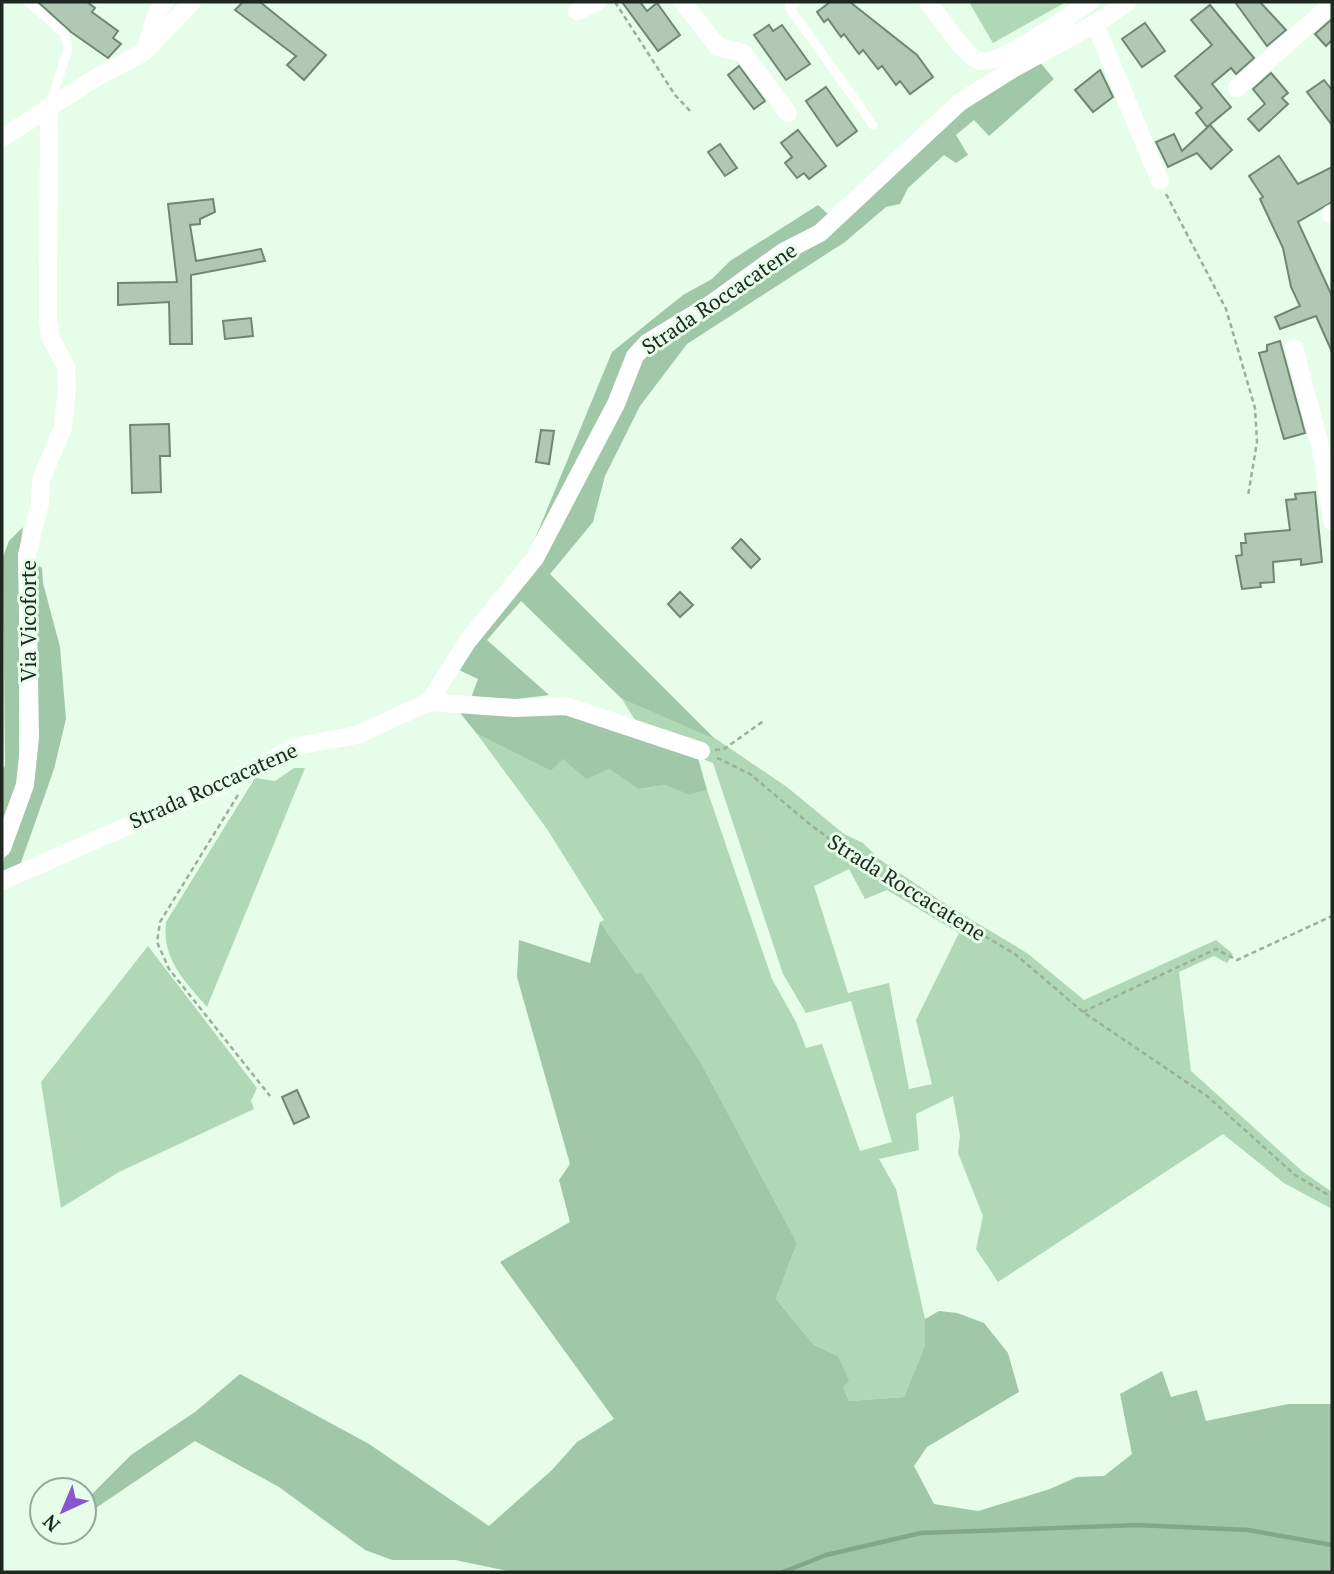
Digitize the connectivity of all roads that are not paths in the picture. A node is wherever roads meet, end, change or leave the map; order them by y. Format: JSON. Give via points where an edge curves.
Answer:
{"nodes":[{"id":1,"x":28,"y":2,"type":"edge"},
{"id":2,"x":164,"y":2,"type":"edge"},
{"id":3,"x":192,"y":2,"type":"edge"},
{"id":4,"x":597,"y":2,"type":"edge"},
{"id":5,"x":683,"y":2,"type":"edge"},
{"id":6,"x":796,"y":2,"type":"edge"},
{"id":7,"x":928,"y":2,"type":"edge"},
{"id":8,"x":1090,"y":2,"type":"edge"},
{"id":9,"x":1127,"y":2,"type":"edge"},
{"id":10,"x":1332,"y":4,"type":"edge"},
{"id":11,"x":577,"y":11,"type":"dead end"},
{"id":12,"x":1095,"y":24,"type":"junction"},
{"id":13,"x":144,"y":52,"type":"junction"},
{"id":14,"x":1237,"y":88,"type":"dead end"},
{"id":15,"x":49,"y":106,"type":"junction"},
{"id":16,"x":788,"y":113,"type":"dead end"},
{"id":17,"x":873,"y":125,"type":"dead end"},
{"id":18,"x":2,"y":138,"type":"edge"},
{"id":19,"x":1160,"y":181,"type":"road end"},
{"id":20,"x":1294,"y":348,"type":"dead end"},
{"id":21,"x":1327,"y":447,"type":"edge"},
{"id":22,"x":1332,"y":521,"type":"edge"},
{"id":23,"x":429,"y":702,"type":"junction"},
{"id":24,"x":701,"y":751,"type":"road end"},
{"id":25,"x":2,"y":848,"type":"edge"},
{"id":26,"x":2,"y":881,"type":"edge"}],
"edges":[{"from":1,"to":15,"type":"lane","via":[[64,33],[68,48]]},
{"from":2,"to":13,"type":"street"},
{"from":3,"to":13,"type":"street"},
{"from":4,"to":11,"type":"street"},
{"from":5,"to":16,"type":"street","via":[[718,47],[743,53]]},
{"from":6,"to":17,"type":"lane","via":[[789,7]]},
{"from":7,"to":8,"type":"street","via":[[967,50],[977,60],[988,62]]},
{"from":9,"to":12,"type":"street","name":"Strada Roccacatene"},
{"from":10,"to":14,"type":"street"},
{"from":12,"to":19,"type":"street"},
{"from":12,"to":23,"type":"street","name":"Strada Roccacatene","via":[[960,102],[820,233],[783,253],[635,356],[616,404],[535,558],[467,642]]},
{"from":13,"to":15,"type":"street"},
{"from":15,"to":18,"type":"street"},
{"from":15,"to":25,"type":"street","name":"Via Vicoforte","via":[[48,322],[66,367],[67,387],[63,427],[41,480],[27,555],[30,737],[25,785]]},
{"from":20,"to":21,"type":"street"},
{"from":21,"to":22,"type":"street"},
{"from":23,"to":24,"type":"street","name":"Strada Roccacatene","via":[[514,708],[566,706]]},
{"from":23,"to":26,"type":"street","name":"Strada Roccacatene","via":[[358,735],[297,746],[228,782]]}]}
